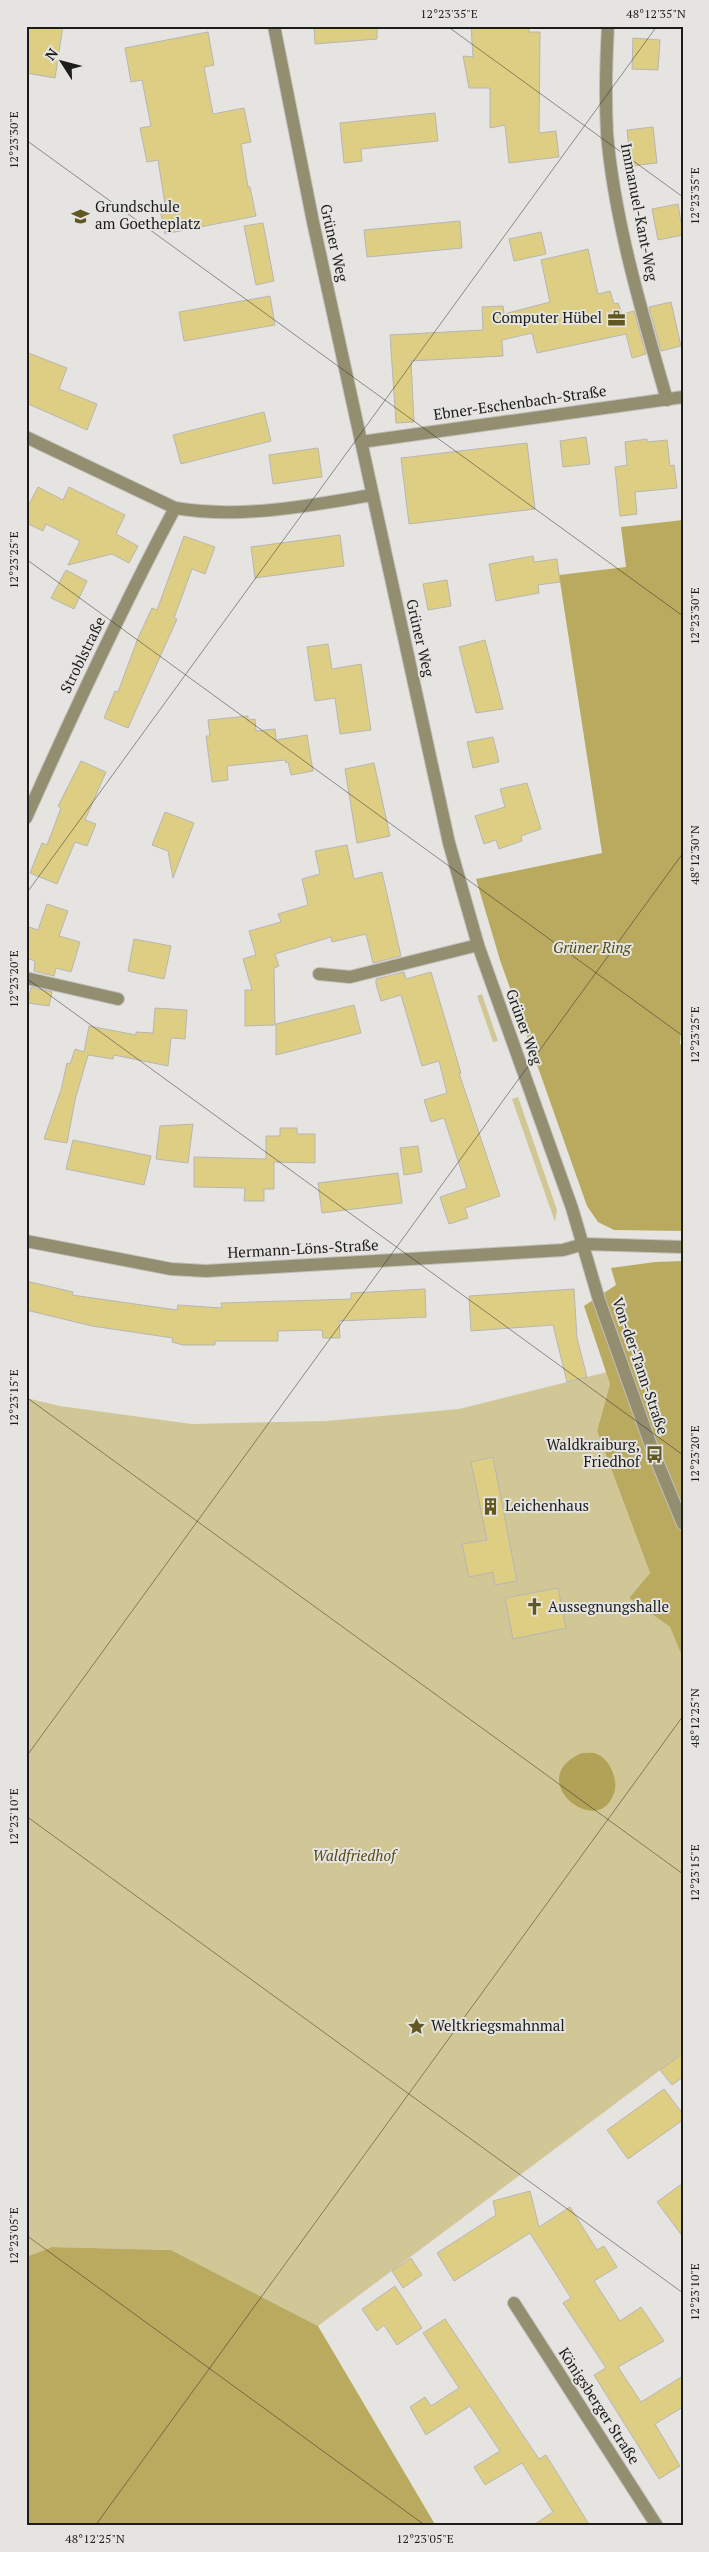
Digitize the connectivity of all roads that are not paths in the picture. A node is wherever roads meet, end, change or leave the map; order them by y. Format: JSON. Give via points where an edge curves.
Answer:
{"nodes":[{"id":1,"x":274,"y":26,"type":"edge"},
{"id":2,"x":608,"y":26,"type":"edge"},
{"id":3,"x":683,"y":397,"type":"edge"},
{"id":4,"x":667,"y":400,"type":"junction"},
{"id":5,"x":26,"y":437,"type":"edge"},
{"id":6,"x":361,"y":442,"type":"junction"},
{"id":7,"x":372,"y":495,"type":"junction"},
{"id":8,"x":175,"y":508,"type":"junction"},
{"id":9,"x":26,"y":818,"type":"edge"},
{"id":10,"x":478,"y":946,"type":"junction"},
{"id":11,"x":319,"y":974,"type":"dead end"},
{"id":12,"x":26,"y":978,"type":"edge"},
{"id":13,"x":118,"y":999,"type":"dead end"},
{"id":14,"x":26,"y":1241,"type":"edge"},
{"id":15,"x":584,"y":1244,"type":"junction"},
{"id":16,"x":683,"y":1247,"type":"edge"},
{"id":17,"x":683,"y":1524,"type":"edge"},
{"id":18,"x":514,"y":2303,"type":"dead end"},
{"id":19,"x":657,"y":2526,"type":"edge"}],
"edges":[{"from":1,"to":6,"type":"street","name":"Grüner Weg"},
{"from":2,"to":4,"type":"street","name":"Immanuel-Kant-Weg","via":[[607,133],[612,176]]},
{"from":3,"to":4,"type":"street","name":"Ebner-Eschenbach-Straße"},
{"from":4,"to":6,"type":"street","name":"Ebner-Eschenbach-Straße"},
{"from":5,"to":8,"type":"street"},
{"from":6,"to":7,"type":"street","name":"Grüner Weg"},
{"from":7,"to":8,"type":"street","via":[[233,513]]},
{"from":7,"to":10,"type":"street","name":"Grüner Weg","via":[[449,842]]},
{"from":8,"to":9,"type":"street","name":"Stroblstraße","via":[[137,580]]},
{"from":10,"to":11,"type":"street","via":[[350,977]]},
{"from":10,"to":15,"type":"street","name":"Grüner Weg"},
{"from":12,"to":13,"type":"street"},
{"from":14,"to":15,"type":"street","name":"Hermann-Löns-Straße","via":[[171,1269],[206,1271],[563,1250]]},
{"from":15,"to":16,"type":"street","name":"Hermann-Löns-Straße"},
{"from":15,"to":17,"type":"street","name":"Von-der-Tann-Straße","via":[[608,1326]]},
{"from":18,"to":19,"type":"street","name":"Königsberger Straße"}]}
